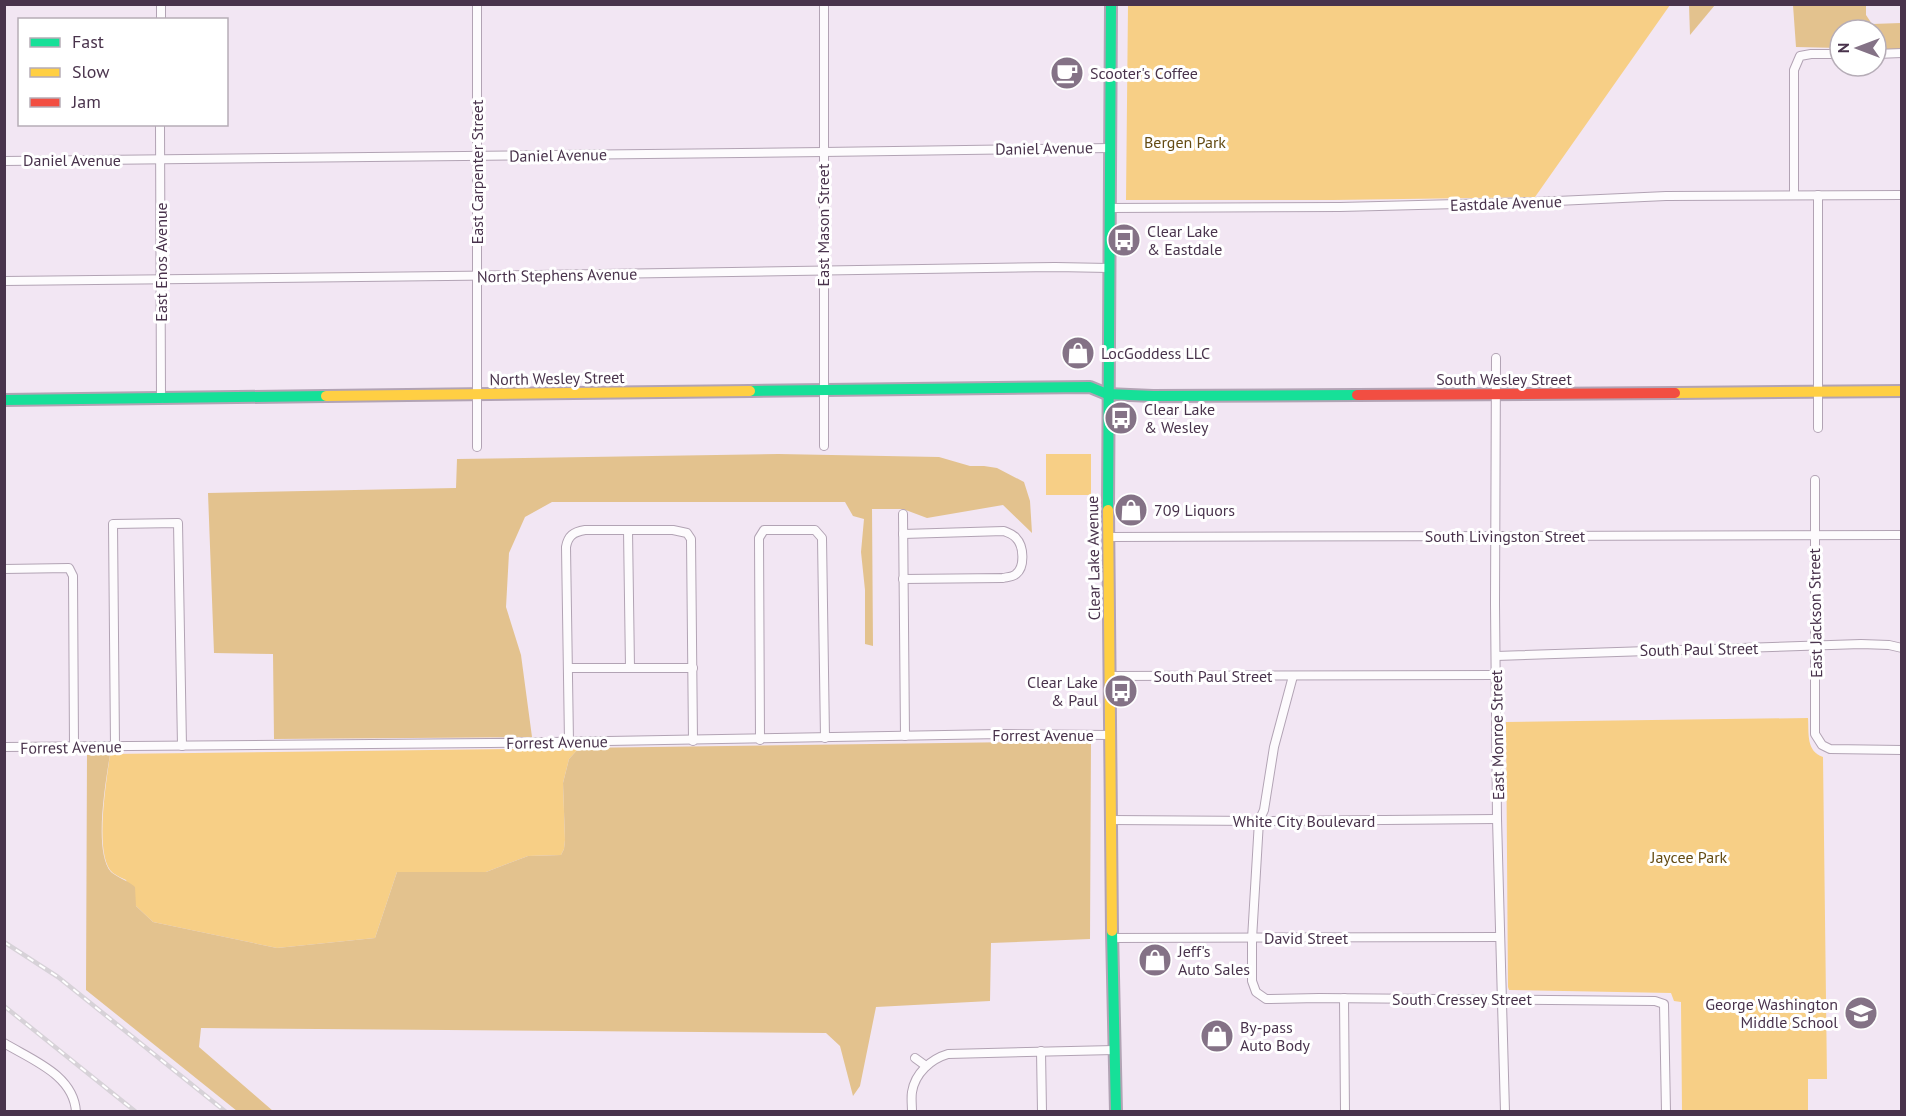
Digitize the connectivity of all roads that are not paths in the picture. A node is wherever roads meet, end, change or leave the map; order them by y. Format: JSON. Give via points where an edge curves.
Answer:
{"nodes":[{"id":1,"x":477,"y":4,"type":"edge"},
{"id":2,"x":824,"y":4,"type":"edge"},
{"id":3,"x":1112,"y":4,"type":"edge"},
{"id":4,"x":1828,"y":54,"type":"edge"},
{"id":5,"x":160,"y":126,"type":"edge"},
{"id":6,"x":1111,"y":148,"type":"junction"},
{"id":7,"x":823,"y":152,"type":"junction"},
{"id":8,"x":477,"y":156,"type":"junction"},
{"id":9,"x":4,"y":160,"type":"edge"},
{"id":10,"x":161,"y":160,"type":"junction"},
{"id":11,"x":1794,"y":195,"type":"junction"},
{"id":12,"x":1818,"y":195,"type":"junction"},
{"id":13,"x":1902,"y":195,"type":"edge"},
{"id":14,"x":1110,"y":208,"type":"junction"},
{"id":15,"x":1109,"y":268,"type":"junction"},
{"id":16,"x":823,"y":271,"type":"junction"},
{"id":17,"x":477,"y":276,"type":"junction"},
{"id":18,"x":161,"y":280,"type":"junction"},
{"id":19,"x":4,"y":281,"type":"edge"},
{"id":20,"x":1496,"y":358,"type":"dead end"},
{"id":21,"x":823,"y":390,"type":"junction"},
{"id":22,"x":1817,"y":392,"type":"junction"},
{"id":23,"x":1902,"y":392,"type":"edge"},
{"id":24,"x":477,"y":394,"type":"junction"},
{"id":25,"x":1107,"y":394,"type":"junction"},
{"id":26,"x":1497,"y":394,"type":"junction"},
{"id":27,"x":161,"y":399,"type":"junction"},
{"id":28,"x":4,"y":400,"type":"edge"},
{"id":29,"x":1818,"y":429,"type":"dead end"},
{"id":30,"x":824,"y":446,"type":"dead end"},
{"id":31,"x":477,"y":447,"type":"dead end"},
{"id":32,"x":1815,"y":480,"type":"dead end"},
{"id":33,"x":903,"y":514,"type":"dead end"},
{"id":34,"x":628,"y":530,"type":"junction"},
{"id":35,"x":903,"y":534,"type":"junction"},
{"id":36,"x":1814,"y":535,"type":"junction"},
{"id":37,"x":1902,"y":535,"type":"edge"},
{"id":38,"x":1108,"y":537,"type":"junction"},
{"id":39,"x":1496,"y":537,"type":"junction"},
{"id":40,"x":4,"y":569,"type":"edge"},
{"id":41,"x":903,"y":579,"type":"junction"},
{"id":42,"x":1815,"y":647,"type":"junction"},
{"id":43,"x":1902,"y":648,"type":"edge"},
{"id":44,"x":1496,"y":656,"type":"junction"},
{"id":45,"x":568,"y":668,"type":"junction"},
{"id":46,"x":630,"y":668,"type":"junction"},
{"id":47,"x":693,"y":668,"type":"junction"},
{"id":48,"x":1496,"y":675,"type":"junction"},
{"id":49,"x":1110,"y":676,"type":"junction"},
{"id":50,"x":1293,"y":676,"type":"junction"},
{"id":51,"x":1110,"y":735,"type":"junction"},
{"id":52,"x":905,"y":736,"type":"junction"},
{"id":53,"x":825,"y":738,"type":"junction"},
{"id":54,"x":760,"y":740,"type":"junction"},
{"id":55,"x":693,"y":741,"type":"junction"},
{"id":56,"x":569,"y":742,"type":"junction"},
{"id":57,"x":116,"y":746,"type":"junction"},
{"id":58,"x":182,"y":746,"type":"junction"},
{"id":59,"x":4,"y":747,"type":"edge"},
{"id":60,"x":74,"y":747,"type":"junction"},
{"id":61,"x":1902,"y":750,"type":"edge"},
{"id":62,"x":1497,"y":819,"type":"junction"},
{"id":63,"x":1111,"y":820,"type":"junction"},
{"id":64,"x":1259,"y":821,"type":"junction"},
{"id":65,"x":1500,"y":937,"type":"junction"},
{"id":66,"x":1112,"y":938,"type":"junction"},
{"id":67,"x":1252,"y":939,"type":"junction"},
{"id":68,"x":1344,"y":998,"type":"junction"},
{"id":69,"x":1502,"y":999,"type":"junction"},
{"id":70,"x":4,"y":1042,"type":"edge"},
{"id":71,"x":1114,"y":1050,"type":"junction"},
{"id":72,"x":1041,"y":1051,"type":"junction"},
{"id":73,"x":915,"y":1058,"type":"dead end"},
{"id":74,"x":926,"y":1066,"type":"junction"},
{"id":75,"x":76,"y":1112,"type":"edge"},
{"id":76,"x":912,"y":1112,"type":"edge"},
{"id":77,"x":1042,"y":1112,"type":"edge"},
{"id":78,"x":1116,"y":1112,"type":"edge"},
{"id":79,"x":1345,"y":1112,"type":"edge"},
{"id":80,"x":1505,"y":1112,"type":"edge"},
{"id":81,"x":1666,"y":1112,"type":"edge"}],
"edges":[{"from":1,"to":8,"type":"street","name":"East Carpenter Street"},
{"from":2,"to":7,"type":"street","name":"East Mason Street"},
{"from":3,"to":6,"type":"street","name":"Clear Lake Avenue"},
{"from":4,"to":11,"type":"street","via":[[1800,56],[1794,70]]},
{"from":5,"to":10,"type":"street","name":"East Enos Avenue"},
{"from":6,"to":7,"type":"street","name":"Daniel Avenue"},
{"from":6,"to":14,"type":"street","name":"Clear Lake Avenue"},
{"from":7,"to":8,"type":"street","name":"Daniel Avenue"},
{"from":7,"to":16,"type":"street","name":"East Mason Street"},
{"from":8,"to":10,"type":"street","name":"Daniel Avenue"},
{"from":8,"to":17,"type":"street","name":"East Carpenter Street"},
{"from":9,"to":10,"type":"street","name":"Daniel Avenue"},
{"from":10,"to":18,"type":"street","name":"East Enos Avenue"},
{"from":11,"to":12,"type":"street","name":"Eastdale Avenue"},
{"from":11,"to":14,"type":"street","name":"Eastdale Avenue","via":[[1422,206]]},
{"from":12,"to":13,"type":"street","name":"Eastdale Avenue"},
{"from":12,"to":22,"type":"street"},
{"from":14,"to":15,"type":"street","name":"Clear Lake Avenue"},
{"from":15,"to":16,"type":"street","name":"North Stephens Avenue"},
{"from":15,"to":25,"type":"street","name":"Clear Lake Avenue"},
{"from":16,"to":17,"type":"street","name":"North Stephens Avenue"},
{"from":16,"to":21,"type":"street","name":"East Mason Street"},
{"from":17,"to":18,"type":"street","name":"North Stephens Avenue"},
{"from":17,"to":24,"type":"street","name":"East Carpenter Street"},
{"from":18,"to":19,"type":"street","name":"North Stephens Avenue"},
{"from":18,"to":27,"type":"street","name":"East Enos Avenue"},
{"from":20,"to":26,"type":"street","name":"East Monroe Street"},
{"from":21,"to":24,"type":"street","name":"North Wesley Street"},
{"from":21,"to":25,"type":"street","name":"North Wesley Street","via":[[1093,387]]},
{"from":21,"to":30,"type":"street","name":"East Mason Street"},
{"from":22,"to":23,"type":"street","name":"South Wesley Street"},
{"from":22,"to":26,"type":"street","name":"South Wesley Street"},
{"from":22,"to":29,"type":"street"},
{"from":24,"to":27,"type":"street","name":"North Wesley Street"},
{"from":24,"to":31,"type":"street","name":"East Carpenter Street"},
{"from":25,"to":26,"type":"street","name":"South Wesley Street"},
{"from":25,"to":38,"type":"street","name":"Clear Lake Avenue"},
{"from":26,"to":39,"type":"street","name":"East Monroe Street"},
{"from":27,"to":28,"type":"street","name":"North Wesley Street"},
{"from":32,"to":36,"type":"street","name":"East Jackson Street"},
{"from":33,"to":35,"type":"street"},
{"from":34,"to":45,"type":"street","via":[[577,531],[567,540]]},
{"from":34,"to":46,"type":"street"},
{"from":34,"to":47,"type":"street","via":[[681,531],[691,539]]},
{"from":35,"to":41,"type":"street"},
{"from":35,"to":41,"type":"street","via":[[1004,531],[1018,539],[1022,565],[1018,573],[1003,578]]},
{"from":36,"to":37,"type":"street","name":"South Livingston Street"},
{"from":36,"to":39,"type":"street","name":"South Livingston Street"},
{"from":36,"to":42,"type":"street","name":"East Jackson Street"},
{"from":38,"to":39,"type":"street","name":"South Livingston Street"},
{"from":38,"to":49,"type":"street","name":"Clear Lake Avenue"},
{"from":39,"to":44,"type":"street","name":"East Monroe Street"},
{"from":40,"to":60,"type":"street","via":[[69,568],[73,576]]},
{"from":41,"to":52,"type":"street"},
{"from":42,"to":43,"type":"street","name":"South Paul Street","via":[[1862,644]]},
{"from":42,"to":44,"type":"street","name":"South Paul Street"},
{"from":42,"to":61,"type":"street","name":"East Jackson Street","via":[[1815,734],[1822,745],[1840,750]]},
{"from":44,"to":48,"type":"street","name":"East Monroe Street"},
{"from":45,"to":46,"type":"street"},
{"from":45,"to":56,"type":"street"},
{"from":46,"to":47,"type":"street"},
{"from":47,"to":55,"type":"street"},
{"from":48,"to":50,"type":"street","name":"South Paul Street"},
{"from":48,"to":62,"type":"street","name":"East Monroe Street"},
{"from":49,"to":50,"type":"street","name":"South Paul Street"},
{"from":49,"to":51,"type":"street","name":"Clear Lake Avenue"},
{"from":50,"to":64,"type":"street"},
{"from":51,"to":52,"type":"street","name":"Forrest Avenue"},
{"from":51,"to":63,"type":"street","name":"Clear Lake Avenue"},
{"from":52,"to":53,"type":"street","name":"Forrest Avenue"},
{"from":53,"to":54,"type":"street","name":"Forrest Avenue"},
{"from":53,"to":54,"type":"street","via":[[822,538],[815,530],[765,530],[759,538]]},
{"from":54,"to":55,"type":"street","name":"Forrest Avenue"},
{"from":55,"to":56,"type":"street","name":"Forrest Avenue"},
{"from":56,"to":58,"type":"street","name":"Forrest Avenue"},
{"from":57,"to":58,"type":"street","name":"Forrest Avenue"},
{"from":57,"to":58,"type":"street","via":[[113,524],[178,524]]},
{"from":57,"to":60,"type":"street","name":"Forrest Avenue"},
{"from":59,"to":60,"type":"street","name":"Forrest Avenue"},
{"from":62,"to":64,"type":"street","name":"White City Boulevard"},
{"from":62,"to":65,"type":"street","name":"East Monroe Street"},
{"from":63,"to":64,"type":"street","name":"White City Boulevard"},
{"from":63,"to":66,"type":"street","name":"Clear Lake Avenue"},
{"from":64,"to":67,"type":"street"},
{"from":65,"to":67,"type":"street","name":"David Street"},
{"from":65,"to":69,"type":"street","name":"East Monroe Street"},
{"from":66,"to":67,"type":"street","name":"David Street"},
{"from":66,"to":71,"type":"street","name":"Clear Lake Avenue"},
{"from":67,"to":68,"type":"street","name":"South Cressey Street","via":[[1252,981],[1261,996]]},
{"from":68,"to":69,"type":"street","name":"South Cressey Street"},
{"from":68,"to":79,"type":"street"},
{"from":69,"to":80,"type":"street","name":"East Monroe Street"},
{"from":69,"to":81,"type":"street","name":"South Cressey Street","via":[[1655,1000],[1664,1004]]},
{"from":70,"to":75,"type":"street","via":[[62,1079],[73,1095]]},
{"from":71,"to":72,"type":"street"},
{"from":71,"to":78,"type":"street","name":"Clear Lake Avenue"},
{"from":72,"to":74,"type":"street","via":[[948,1054]]},
{"from":72,"to":77,"type":"street"},
{"from":73,"to":74,"type":"street"},
{"from":74,"to":76,"type":"street","via":[[912,1091]]}]}
